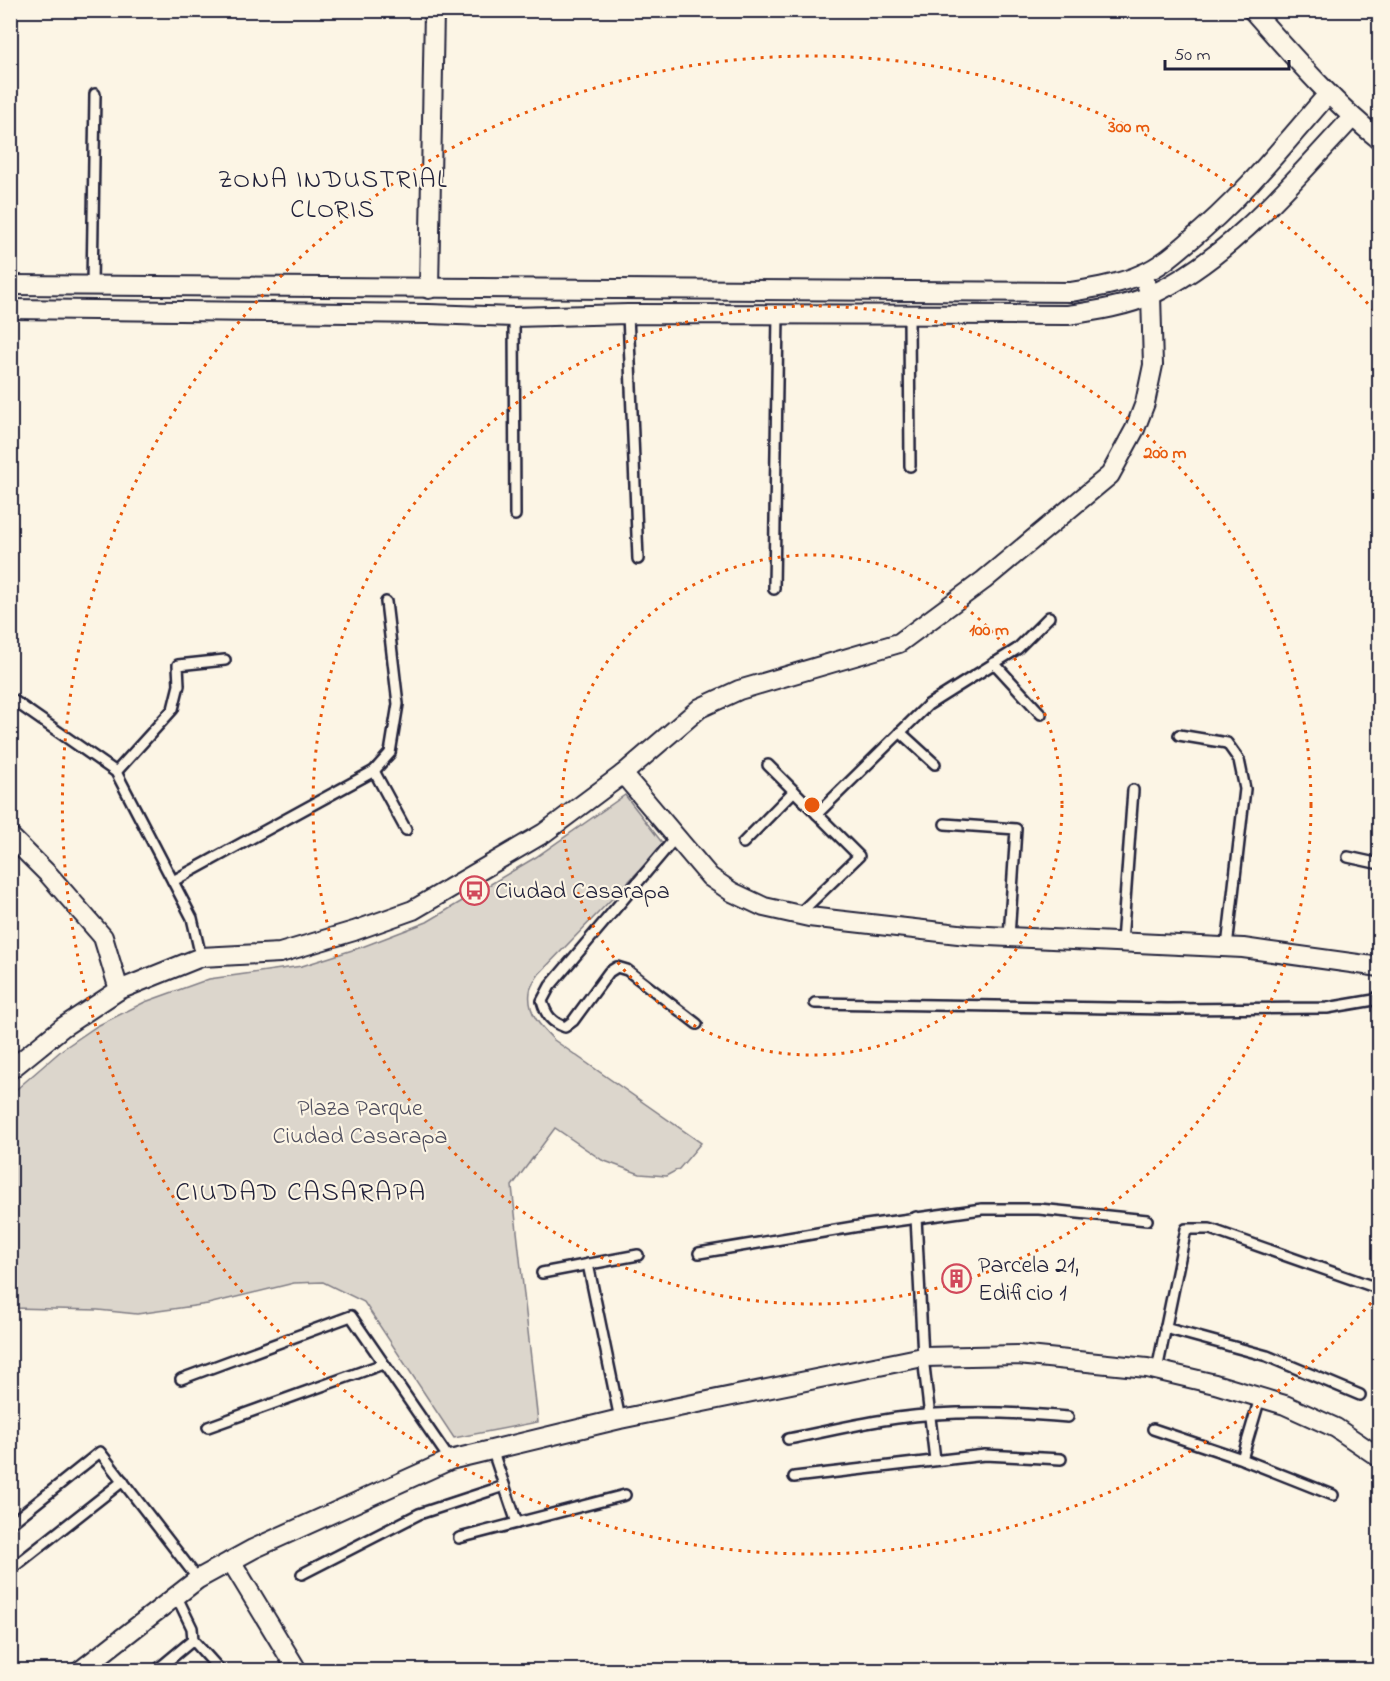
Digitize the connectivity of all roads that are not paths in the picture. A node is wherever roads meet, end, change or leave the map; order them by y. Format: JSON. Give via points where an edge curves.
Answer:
{"nodes":[{"id":1,"x":434,"y":10,"type":"edge"},
{"id":2,"x":1252,"y":10,"type":"edge"},
{"id":3,"x":94,"y":94,"type":"dead end"},
{"id":4,"x":1328,"y":94,"type":"junction"},
{"id":5,"x":1352,"y":118,"type":"junction"},
{"id":6,"x":1377,"y":132,"type":"edge"},
{"id":7,"x":1142,"y":274,"type":"junction"},
{"id":8,"x":10,"y":285,"type":"edge"},
{"id":9,"x":92,"y":286,"type":"junction"},
{"id":10,"x":429,"y":289,"type":"junction"},
{"id":11,"x":1151,"y":295,"type":"junction"},
{"id":12,"x":10,"y":309,"type":"edge"},
{"id":13,"x":628,"y":314,"type":"junction"},
{"id":14,"x":778,"y":314,"type":"junction"},
{"id":15,"x":909,"y":315,"type":"junction"},
{"id":16,"x":514,"y":317,"type":"junction"},
{"id":17,"x":910,"y":466,"type":"dead end"},
{"id":18,"x":515,"y":515,"type":"dead end"},
{"id":19,"x":638,"y":559,"type":"dead end"},
{"id":20,"x":774,"y":589,"type":"dead end"},
{"id":21,"x":386,"y":602,"type":"dead end"},
{"id":22,"x":1049,"y":617,"type":"dead end"},
{"id":23,"x":225,"y":660,"type":"dead end"},
{"id":24,"x":994,"y":663,"type":"junction"},
{"id":25,"x":10,"y":698,"type":"edge"},
{"id":26,"x":1041,"y":714,"type":"dead end"},
{"id":27,"x":900,"y":732,"type":"junction"},
{"id":28,"x":1179,"y":735,"type":"dead end"},
{"id":29,"x":935,"y":764,"type":"dead end"},
{"id":30,"x":768,"y":765,"type":"dead end"},
{"id":31,"x":374,"y":771,"type":"junction"},
{"id":32,"x":116,"y":772,"type":"junction"},
{"id":33,"x":623,"y":774,"type":"junction"},
{"id":34,"x":1133,"y":790,"type":"dead end"},
{"id":35,"x":794,"y":791,"type":"junction"},
{"id":36,"x":817,"y":814,"type":"junction"},
{"id":37,"x":945,"y":824,"type":"dead end"},
{"id":38,"x":406,"y":830,"type":"dead end"},
{"id":39,"x":10,"y":836,"type":"edge"},
{"id":40,"x":676,"y":837,"type":"junction"},
{"id":41,"x":743,"y":843,"type":"dead end"},
{"id":42,"x":1348,"y":857,"type":"dead end"},
{"id":43,"x":1380,"y":864,"type":"edge"},
{"id":44,"x":173,"y":881,"type":"junction"},
{"id":45,"x":798,"y":915,"type":"junction"},
{"id":46,"x":1009,"y":937,"type":"junction"},
{"id":47,"x":1122,"y":942,"type":"junction"},
{"id":48,"x":1227,"y":947,"type":"junction"},
{"id":49,"x":201,"y":957,"type":"junction"},
{"id":50,"x":1380,"y":967,"type":"edge"},
{"id":51,"x":119,"y":990,"type":"junction"},
{"id":52,"x":1380,"y":995,"type":"edge"},
{"id":53,"x":816,"y":1004,"type":"dead end"},
{"id":54,"x":698,"y":1024,"type":"dead end"},
{"id":55,"x":10,"y":1070,"type":"edge"},
{"id":56,"x":916,"y":1217,"type":"junction"},
{"id":57,"x":1148,"y":1220,"type":"dead end"},
{"id":58,"x":699,"y":1253,"type":"dead end"},
{"id":59,"x":638,"y":1255,"type":"dead end"},
{"id":60,"x":588,"y":1264,"type":"junction"},
{"id":61,"x":542,"y":1273,"type":"dead end"},
{"id":62,"x":1380,"y":1290,"type":"edge"},
{"id":63,"x":1165,"y":1328,"type":"junction"},
{"id":64,"x":923,"y":1357,"type":"junction"},
{"id":65,"x":383,"y":1364,"type":"junction"},
{"id":66,"x":1156,"y":1370,"type":"junction"},
{"id":67,"x":181,"y":1379,"type":"dead end"},
{"id":68,"x":1360,"y":1395,"type":"dead end"},
{"id":69,"x":1260,"y":1398,"type":"junction"},
{"id":70,"x":930,"y":1415,"type":"junction"},
{"id":71,"x":1068,"y":1417,"type":"dead end"},
{"id":72,"x":620,"y":1419,"type":"junction"},
{"id":73,"x":208,"y":1427,"type":"dead end"},
{"id":74,"x":1154,"y":1429,"type":"dead end"},
{"id":75,"x":788,"y":1439,"type":"dead end"},
{"id":76,"x":492,"y":1449,"type":"junction"},
{"id":77,"x":1380,"y":1458,"type":"edge"},
{"id":78,"x":1061,"y":1459,"type":"dead end"},
{"id":79,"x":1242,"y":1459,"type":"junction"},
{"id":80,"x":450,"y":1460,"type":"junction"},
{"id":81,"x":935,"y":1460,"type":"junction"},
{"id":82,"x":794,"y":1477,"type":"dead end"},
{"id":83,"x":123,"y":1481,"type":"junction"},
{"id":84,"x":504,"y":1486,"type":"junction"},
{"id":85,"x":625,"y":1495,"type":"dead end"},
{"id":86,"x":1333,"y":1495,"type":"dead end"},
{"id":87,"x":516,"y":1523,"type":"junction"},
{"id":88,"x":10,"y":1524,"type":"edge"},
{"id":89,"x":459,"y":1538,"type":"dead end"},
{"id":90,"x":231,"y":1561,"type":"junction"},
{"id":91,"x":10,"y":1570,"type":"edge"},
{"id":92,"x":302,"y":1574,"type":"dead end"},
{"id":93,"x":198,"y":1580,"type":"junction"},
{"id":94,"x":177,"y":1597,"type":"junction"},
{"id":95,"x":193,"y":1640,"type":"junction"},
{"id":96,"x":81,"y":1671,"type":"edge"},
{"id":97,"x":157,"y":1671,"type":"edge"},
{"id":98,"x":220,"y":1671,"type":"edge"},
{"id":99,"x":297,"y":1671,"type":"edge"}],
"edges":[{"from":1,"to":10,"type":"street"},
{"from":2,"to":4,"type":"street"},
{"from":3,"to":9,"type":"lane"},
{"from":4,"to":5,"type":"street"},
{"from":4,"to":7,"type":"street","via":[[1211,224]]},
{"from":5,"to":6,"type":"street"},
{"from":5,"to":11,"type":"street","via":[[1242,231],[1206,262]]},
{"from":7,"to":10,"type":"street","via":[[1071,292]]},
{"from":7,"to":11,"type":"street"},
{"from":8,"to":9,"type":"street"},
{"from":9,"to":10,"type":"street"},
{"from":11,"to":15,"type":"street","via":[[1068,315]]},
{"from":11,"to":33,"type":"street","via":[[1153,365],[1145,404],[1110,475],[984,580],[899,643],[739,690],[700,708]]},
{"from":12,"to":16,"type":"street"},
{"from":13,"to":14,"type":"street"},
{"from":13,"to":16,"type":"street"},
{"from":13,"to":19,"type":"lane"},
{"from":14,"to":15,"type":"street"},
{"from":14,"to":20,"type":"lane"},
{"from":15,"to":17,"type":"lane"},
{"from":16,"to":18,"type":"lane"},
{"from":21,"to":31,"type":"lane","via":[[398,704],[390,753]]},
{"from":22,"to":24,"type":"lane","via":[[1017,649]]},
{"from":23,"to":32,"type":"lane","via":[[178,665],[179,685],[173,709]]},
{"from":24,"to":26,"type":"lane"},
{"from":24,"to":27,"type":"lane","via":[[928,705]]},
{"from":25,"to":32,"type":"lane"},
{"from":27,"to":29,"type":"lane"},
{"from":27,"to":36,"type":"lane"},
{"from":28,"to":48,"type":"lane","via":[[1227,742],[1239,760],[1245,789]]},
{"from":30,"to":35,"type":"lane"},
{"from":31,"to":38,"type":"lane"},
{"from":31,"to":44,"type":"lane"},
{"from":32,"to":44,"type":"lane"},
{"from":33,"to":40,"type":"street"},
{"from":33,"to":49,"type":"street","via":[[544,833],[413,910],[280,953]]},
{"from":34,"to":47,"type":"lane"},
{"from":35,"to":36,"type":"lane"},
{"from":35,"to":41,"type":"lane"},
{"from":36,"to":45,"type":"lane","via":[[860,856]]},
{"from":37,"to":46,"type":"lane","via":[[1016,829]]},
{"from":39,"to":51,"type":"street","via":[[103,937]]},
{"from":40,"to":45,"type":"street","via":[[710,877],[732,892],[764,907]]},
{"from":40,"to":54,"type":"lane","via":[[549,986],[542,1001],[550,1019],[565,1027],[616,967],[627,970]]},
{"from":42,"to":43,"type":"lane"},
{"from":44,"to":49,"type":"lane","via":[[192,918]]},
{"from":45,"to":46,"type":"street"},
{"from":46,"to":47,"type":"street"},
{"from":47,"to":48,"type":"street"},
{"from":48,"to":50,"type":"street"},
{"from":49,"to":51,"type":"street"},
{"from":51,"to":55,"type":"street","via":[[63,1027]]},
{"from":52,"to":53,"type":"lane","via":[[1374,1000],[1327,1008]]},
{"from":56,"to":57,"type":"lane","via":[[982,1209],[1039,1209]]},
{"from":56,"to":58,"type":"lane"},
{"from":56,"to":64,"type":"lane"},
{"from":59,"to":60,"type":"lane"},
{"from":60,"to":61,"type":"lane"},
{"from":60,"to":72,"type":"lane"},
{"from":62,"to":63,"type":"lane","via":[[1210,1229],[1186,1229]]},
{"from":63,"to":66,"type":"lane"},
{"from":63,"to":68,"type":"lane","via":[[1267,1356]]},
{"from":64,"to":66,"type":"street","via":[[1018,1355]]},
{"from":64,"to":70,"type":"lane"},
{"from":64,"to":72,"type":"street"},
{"from":65,"to":67,"type":"lane","via":[[351,1316]]},
{"from":65,"to":73,"type":"lane"},
{"from":65,"to":80,"type":"lane"},
{"from":66,"to":69,"type":"street"},
{"from":69,"to":77,"type":"street","via":[[1336,1428]]},
{"from":69,"to":79,"type":"lane"},
{"from":70,"to":71,"type":"lane","via":[[1007,1413]]},
{"from":70,"to":75,"type":"lane"},
{"from":70,"to":81,"type":"lane"},
{"from":72,"to":76,"type":"street"},
{"from":74,"to":79,"type":"lane"},
{"from":76,"to":80,"type":"street"},
{"from":76,"to":84,"type":"lane"},
{"from":78,"to":81,"type":"lane","via":[[985,1455]]},
{"from":79,"to":86,"type":"lane"},
{"from":80,"to":90,"type":"street"},
{"from":81,"to":82,"type":"lane"},
{"from":83,"to":88,"type":"lane","via":[[100,1452]]},
{"from":83,"to":91,"type":"lane"},
{"from":83,"to":93,"type":"lane"},
{"from":84,"to":87,"type":"lane"},
{"from":84,"to":92,"type":"lane","via":[[419,1514]]},
{"from":85,"to":87,"type":"lane"},
{"from":87,"to":89,"type":"lane"},
{"from":90,"to":93,"type":"street"},
{"from":90,"to":99,"type":"street"},
{"from":93,"to":94,"type":"street"},
{"from":94,"to":95,"type":"lane","via":[[192,1628]]},
{"from":94,"to":96,"type":"street"},
{"from":95,"to":97,"type":"lane"},
{"from":95,"to":98,"type":"lane"}]}
